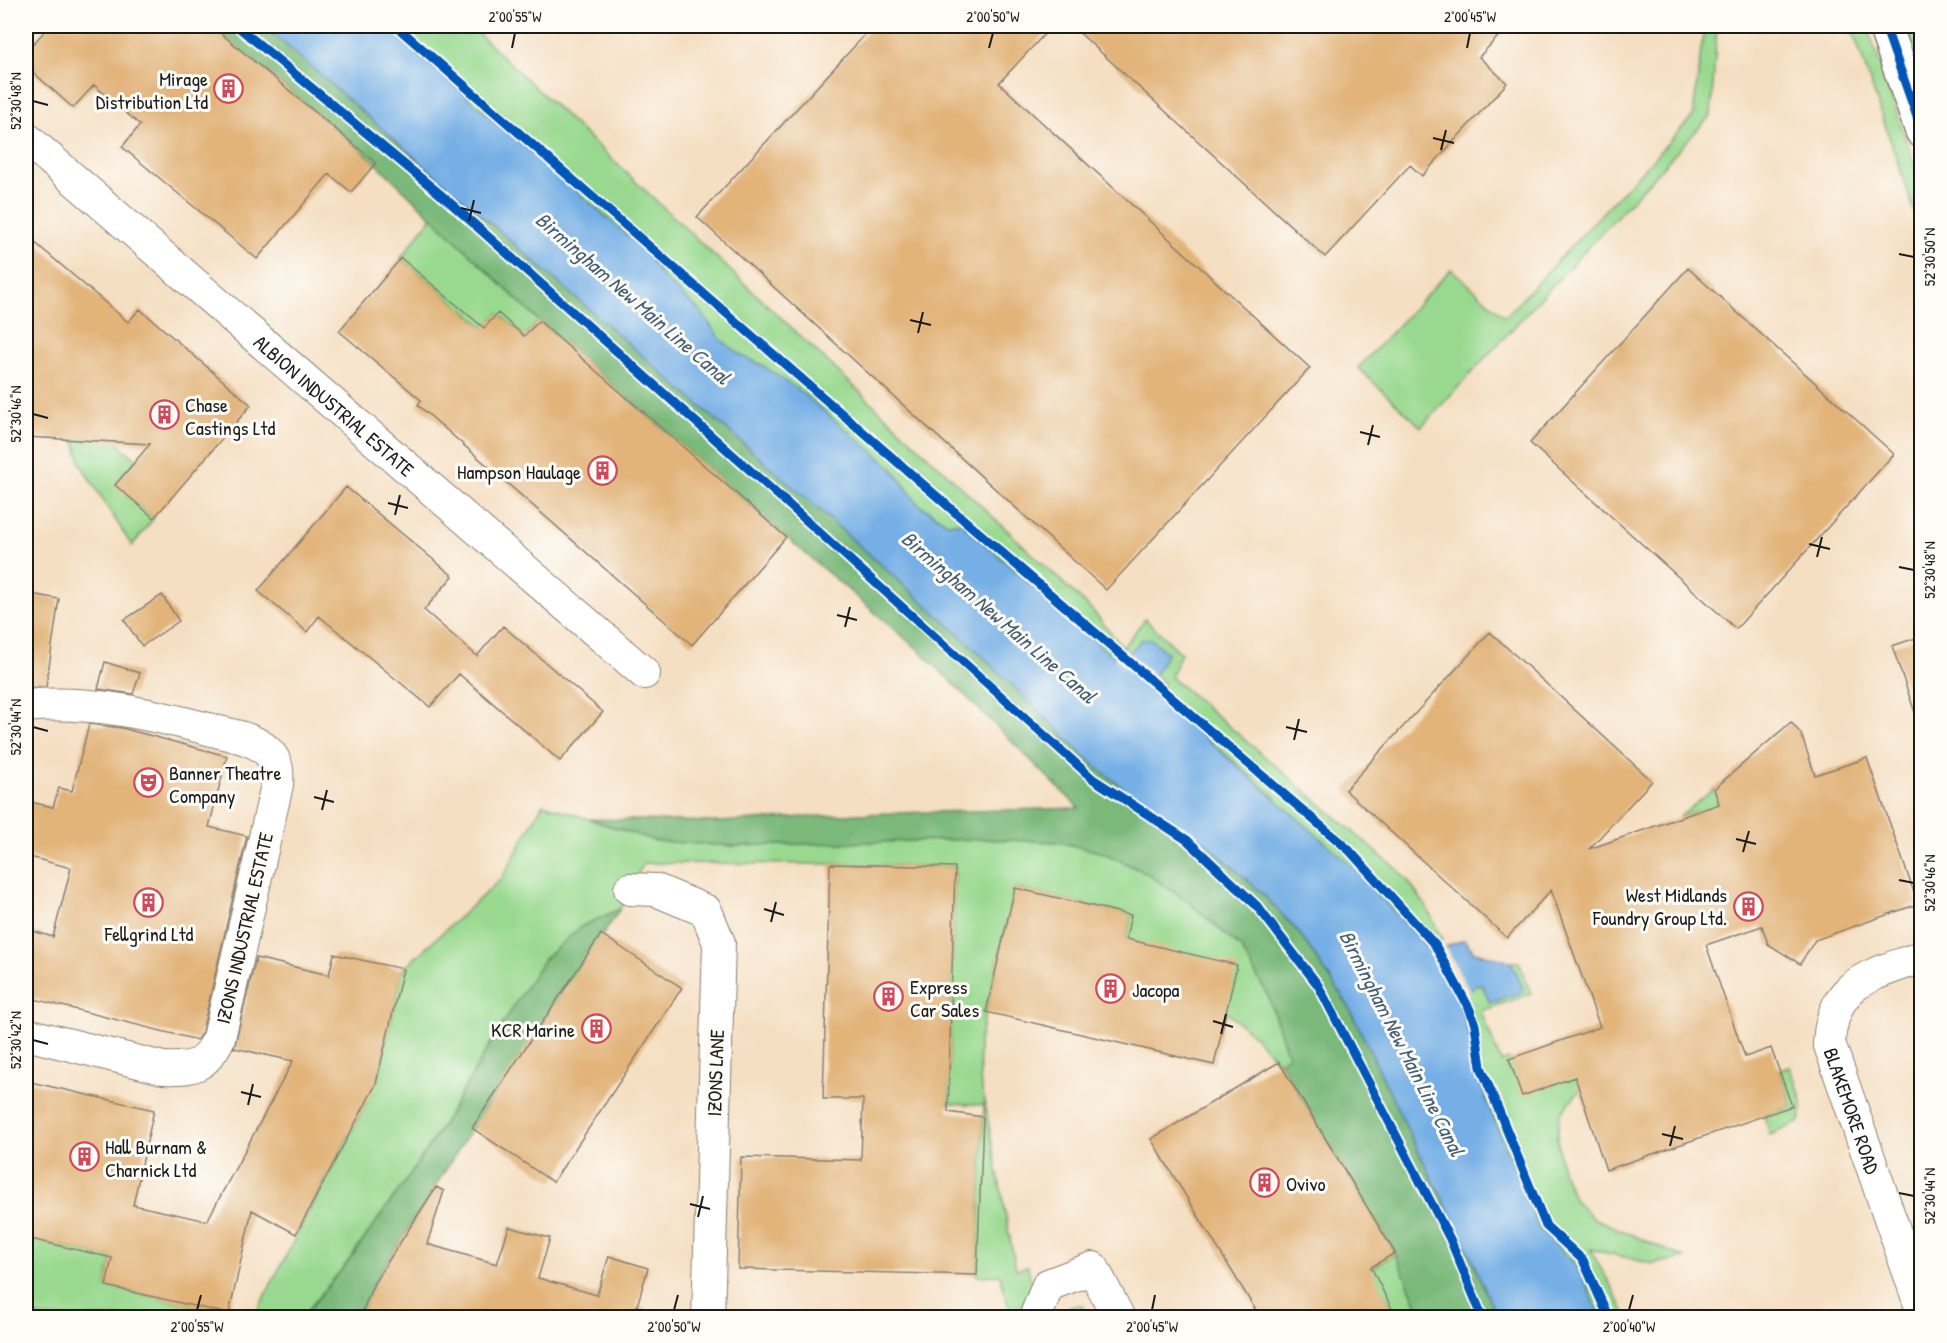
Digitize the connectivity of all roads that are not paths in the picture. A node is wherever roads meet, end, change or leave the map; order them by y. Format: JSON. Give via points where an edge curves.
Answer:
{"nodes":[{"id":1,"x":1885,"y":26,"type":"edge"},
{"id":2,"x":1922,"y":131,"type":"edge"},
{"id":3,"x":26,"y":138,"type":"edge"},
{"id":4,"x":645,"y":673,"type":"dead end"},
{"id":5,"x":26,"y":706,"type":"edge"},
{"id":6,"x":630,"y":889,"type":"dead end"},
{"id":7,"x":1922,"y":957,"type":"edge"},
{"id":8,"x":26,"y":1034,"type":"edge"},
{"id":9,"x":1922,"y":1310,"type":"edge"},
{"id":10,"x":708,"y":1317,"type":"edge"},
{"id":11,"x":1035,"y":1317,"type":"edge"},
{"id":12,"x":1119,"y":1317,"type":"edge"}],
"edges":[{"from":1,"to":2,"type":"street"},
{"from":3,"to":4,"type":"street","name":"ALBION INDUSTRIAL ESTATE"},
{"from":5,"to":8,"type":"street","name":"IZONS INDUSTRIAL ESTATE","via":[[101,706],[162,717],[246,740],[267,751],[278,768],[219,1038],[201,1065],[164,1068]]},
{"from":6,"to":10,"type":"street","name":"IZONS LANE","via":[[656,890],[706,911],[719,943]]},
{"from":7,"to":9,"type":"street","name":"BLAKEMORE ROAD","via":[[1864,978],[1842,996],[1830,1021],[1829,1043]]},
{"from":11,"to":12,"type":"street","via":[[1048,1285],[1093,1268]]}]}
